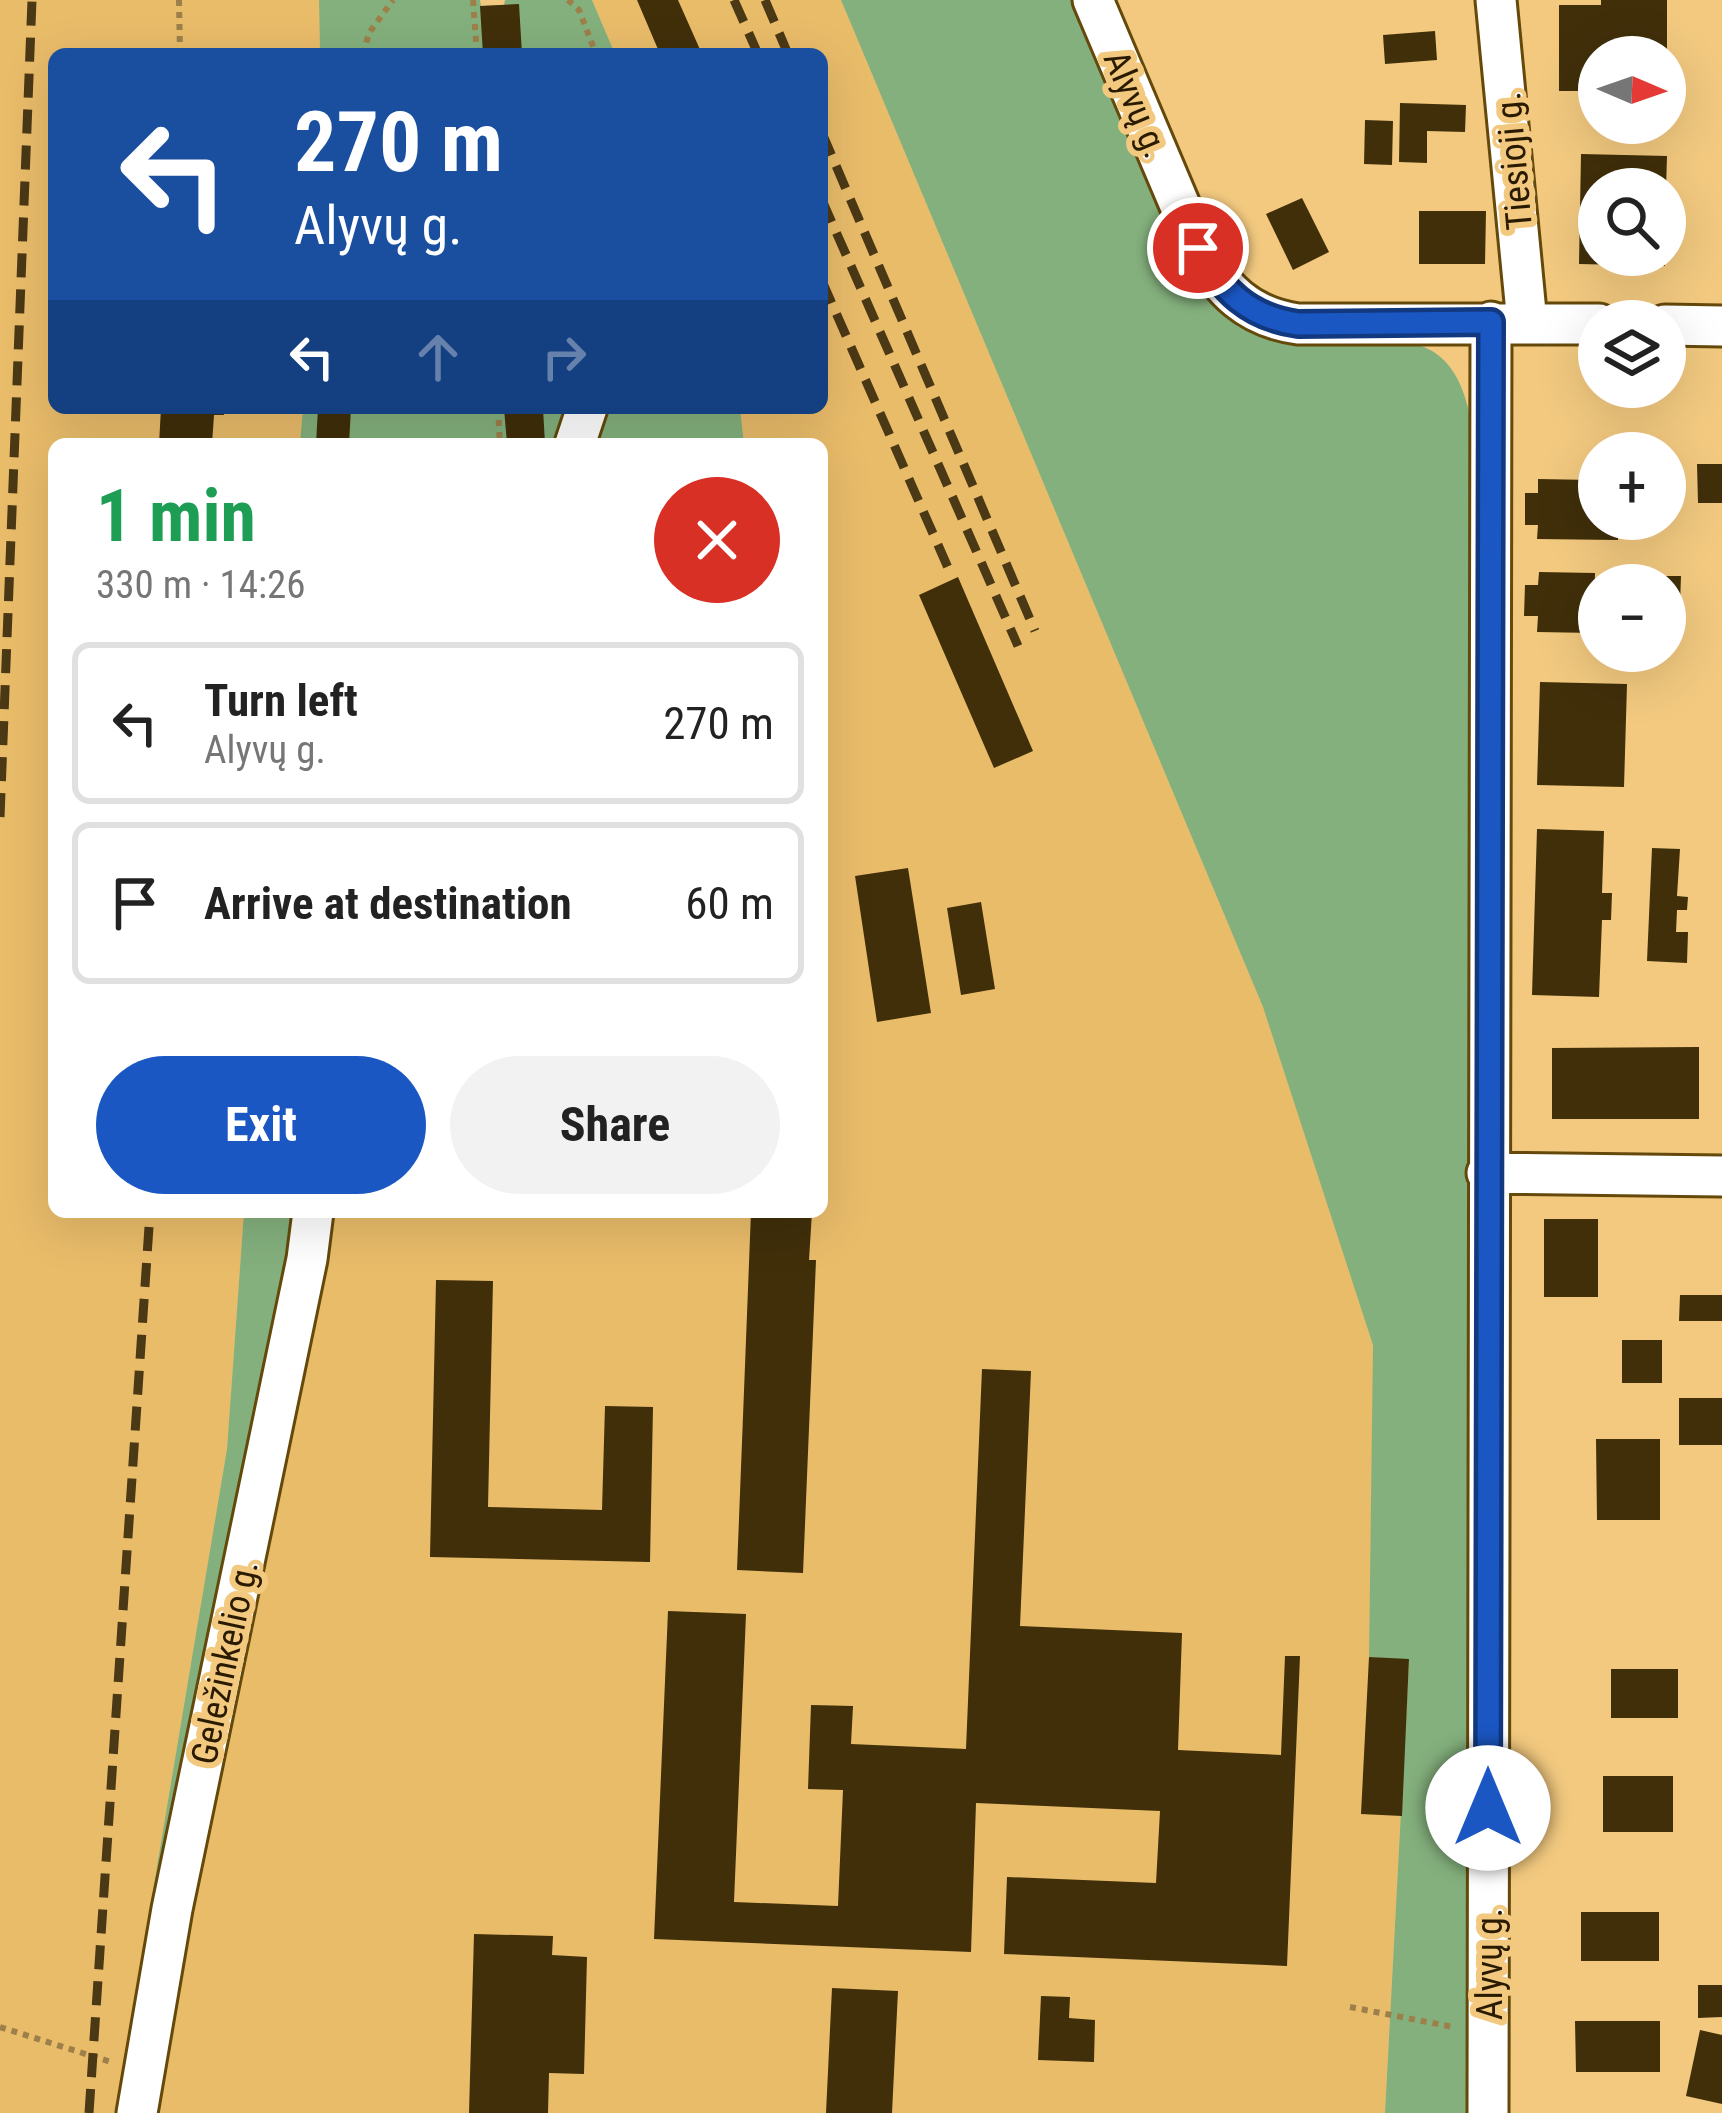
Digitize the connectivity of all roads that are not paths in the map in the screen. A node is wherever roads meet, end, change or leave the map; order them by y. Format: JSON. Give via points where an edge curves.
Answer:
{"nodes":[{"id":1,"x":1093,"y":0,"type":"edge"},
{"id":2,"x":1496,"y":0,"type":"edge"},
{"id":3,"x":1509,"y":322,"type":"junction"},
{"id":4,"x":1578,"y":324,"type":"edge"},
{"id":5,"x":1686,"y":326,"type":"edge"},
{"id":6,"x":1722,"y":326,"type":"edge"},
{"id":7,"x":1487,"y":1173,"type":"junction"},
{"id":8,"x":1722,"y":1176,"type":"edge"},
{"id":9,"x":312,"y":1218,"type":"edge"},
{"id":10,"x":137,"y":2113,"type":"edge"},
{"id":11,"x":1488,"y":2113,"type":"edge"}],
"edges":[{"from":1,"to":3,"type":"street","name":"Alyvų g.","via":[[1198,248],[1217,282],[1247,308],[1298,324]]},
{"from":2,"to":3,"type":"street","name":"Tiesioji g."},
{"from":3,"to":4,"type":"street"},
{"from":3,"to":7,"type":"street","name":"Alyvų g."},
{"from":5,"to":6,"type":"street"},
{"from":7,"to":8,"type":"street"},
{"from":7,"to":11,"type":"street","name":"Alyvų g."},
{"from":9,"to":10,"type":"street","name":"Geležinkelio g."}]}
